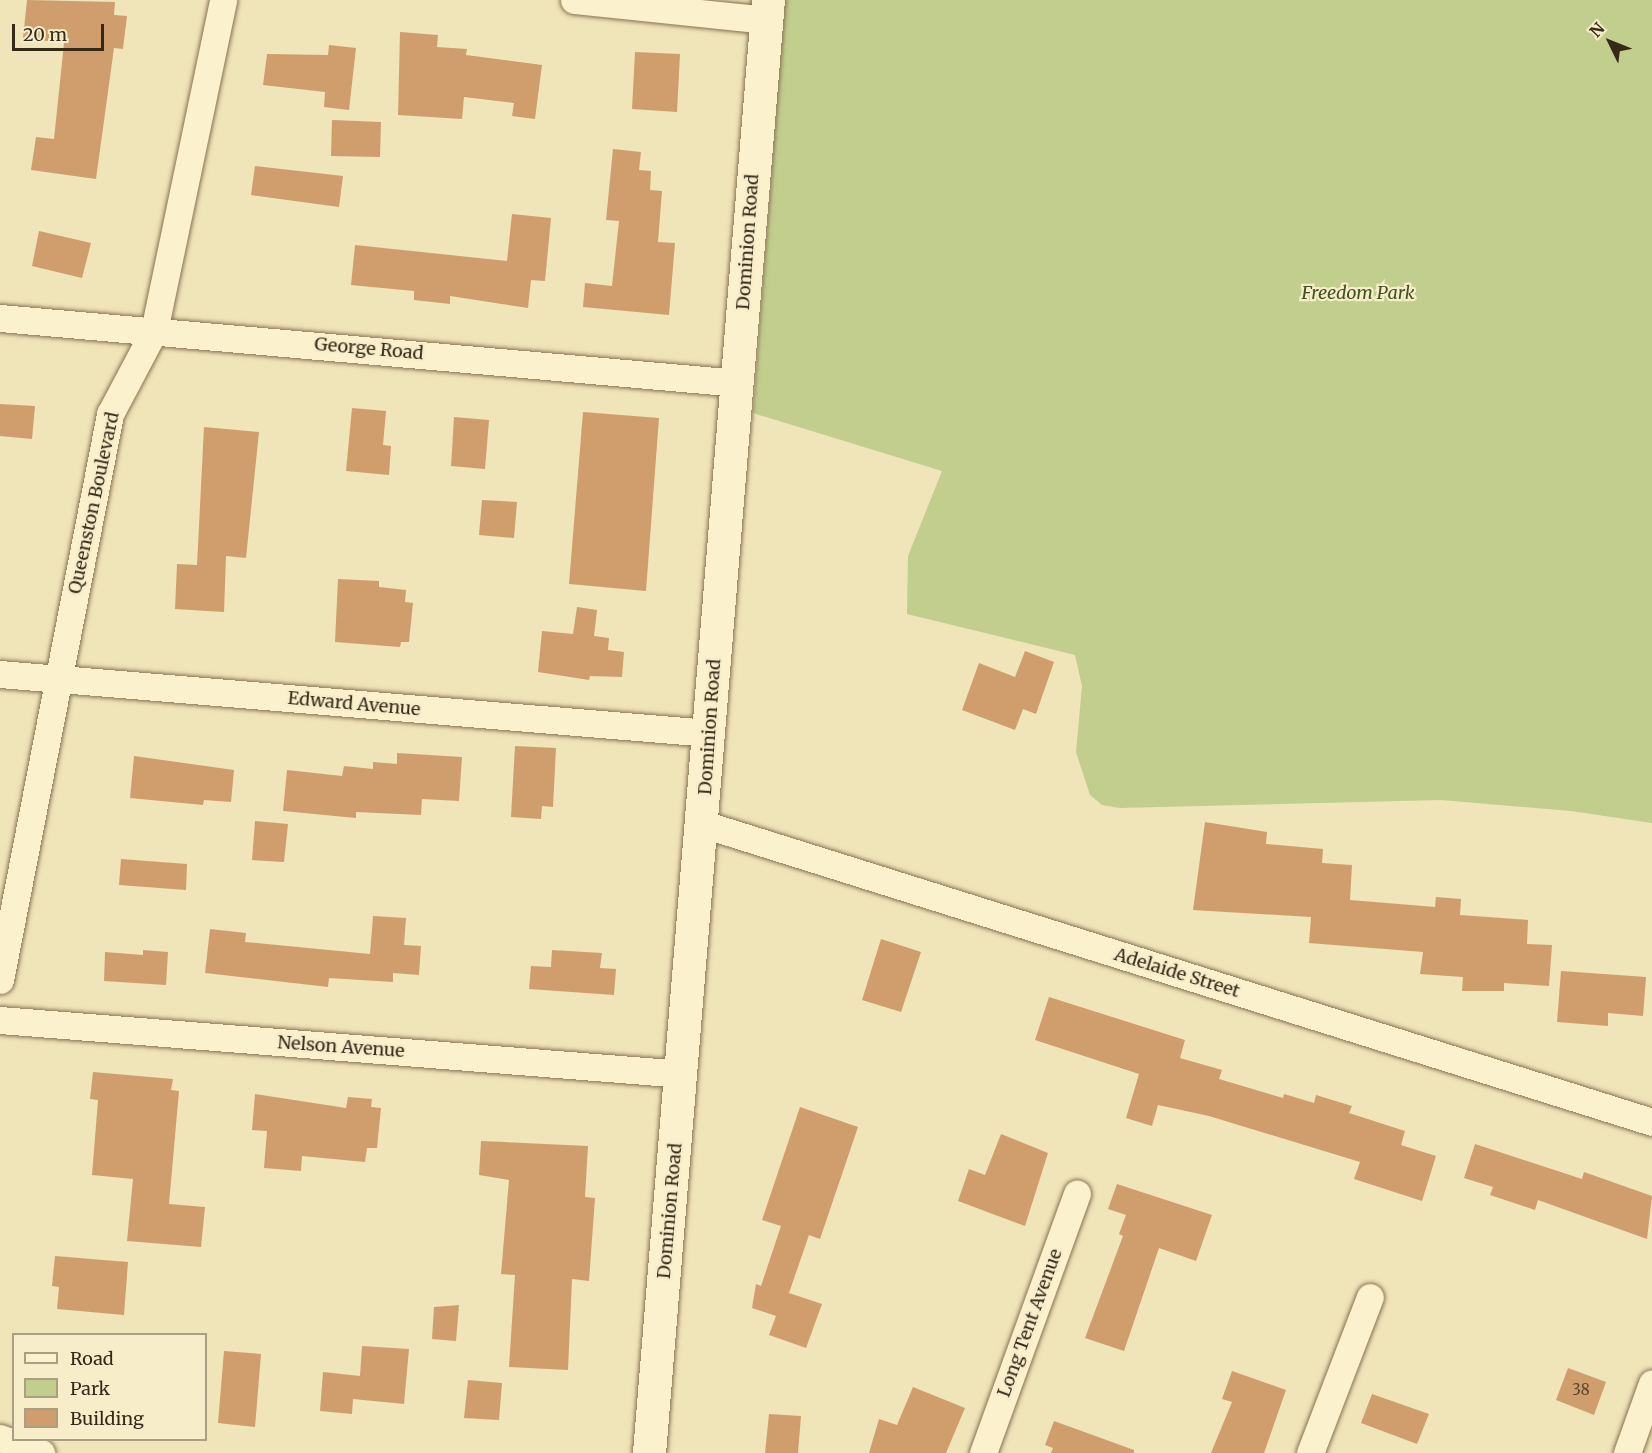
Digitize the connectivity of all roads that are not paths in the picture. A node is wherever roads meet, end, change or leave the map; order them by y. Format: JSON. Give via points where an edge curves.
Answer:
{"nodes":[{"id":1,"x":223,"y":0,"type":"edge"},
{"id":2,"x":573,"y":0,"type":"edge"},
{"id":3,"x":767,"y":10,"type":"edge"},
{"id":4,"x":0,"y":318,"type":"edge"},
{"id":5,"x":154,"y":331,"type":"junction"},
{"id":6,"x":738,"y":383,"type":"junction"},
{"id":7,"x":0,"y":674,"type":"edge"},
{"id":8,"x":57,"y":679,"type":"junction"},
{"id":9,"x":709,"y":733,"type":"junction"},
{"id":10,"x":703,"y":824,"type":"junction"},
{"id":11,"x":0,"y":980,"type":"edge"},
{"id":12,"x":0,"y":1020,"type":"edge"},
{"id":13,"x":683,"y":1074,"type":"junction"},
{"id":14,"x":1652,"y":1122,"type":"edge"},
{"id":15,"x":1077,"y":1193,"type":"dead end"},
{"id":16,"x":1370,"y":1297,"type":"dead end"},
{"id":17,"x":1652,"y":1383,"type":"edge"},
{"id":18,"x":0,"y":1438,"type":"edge"},
{"id":19,"x":41,"y":1453,"type":"edge"},
{"id":20,"x":649,"y":1453,"type":"edge"},
{"id":21,"x":983,"y":1453,"type":"edge"},
{"id":22,"x":1310,"y":1453,"type":"edge"},
{"id":23,"x":1627,"y":1453,"type":"edge"}],
"edges":[{"from":1,"to":5,"type":"street","name":"Queenston Boulevard"},
{"from":2,"to":3,"type":"street"},
{"from":3,"to":6,"type":"main road","name":"Dominion Road"},
{"from":4,"to":5,"type":"street","name":"George Road"},
{"from":5,"to":6,"type":"street","name":"George Road"},
{"from":5,"to":8,"type":"street","name":"Queenston Boulevard","via":[[110,414]]},
{"from":6,"to":9,"type":"main road","name":"Dominion Road"},
{"from":7,"to":8,"type":"street","name":"Edward Avenue"},
{"from":8,"to":9,"type":"street","name":"Edward Avenue"},
{"from":8,"to":11,"type":"street","name":"Queenston Boulevard"},
{"from":9,"to":10,"type":"main road","name":"Dominion Road"},
{"from":10,"to":13,"type":"main road","name":"Dominion Road"},
{"from":10,"to":14,"type":"street","name":"Adelaide Street"},
{"from":12,"to":13,"type":"street","name":"Nelson Avenue"},
{"from":13,"to":20,"type":"main road","name":"Dominion Road"},
{"from":15,"to":21,"type":"street","name":"Long Tent Avenue"},
{"from":16,"to":22,"type":"street"},
{"from":17,"to":23,"type":"street"},
{"from":18,"to":19,"type":"street"}]}
